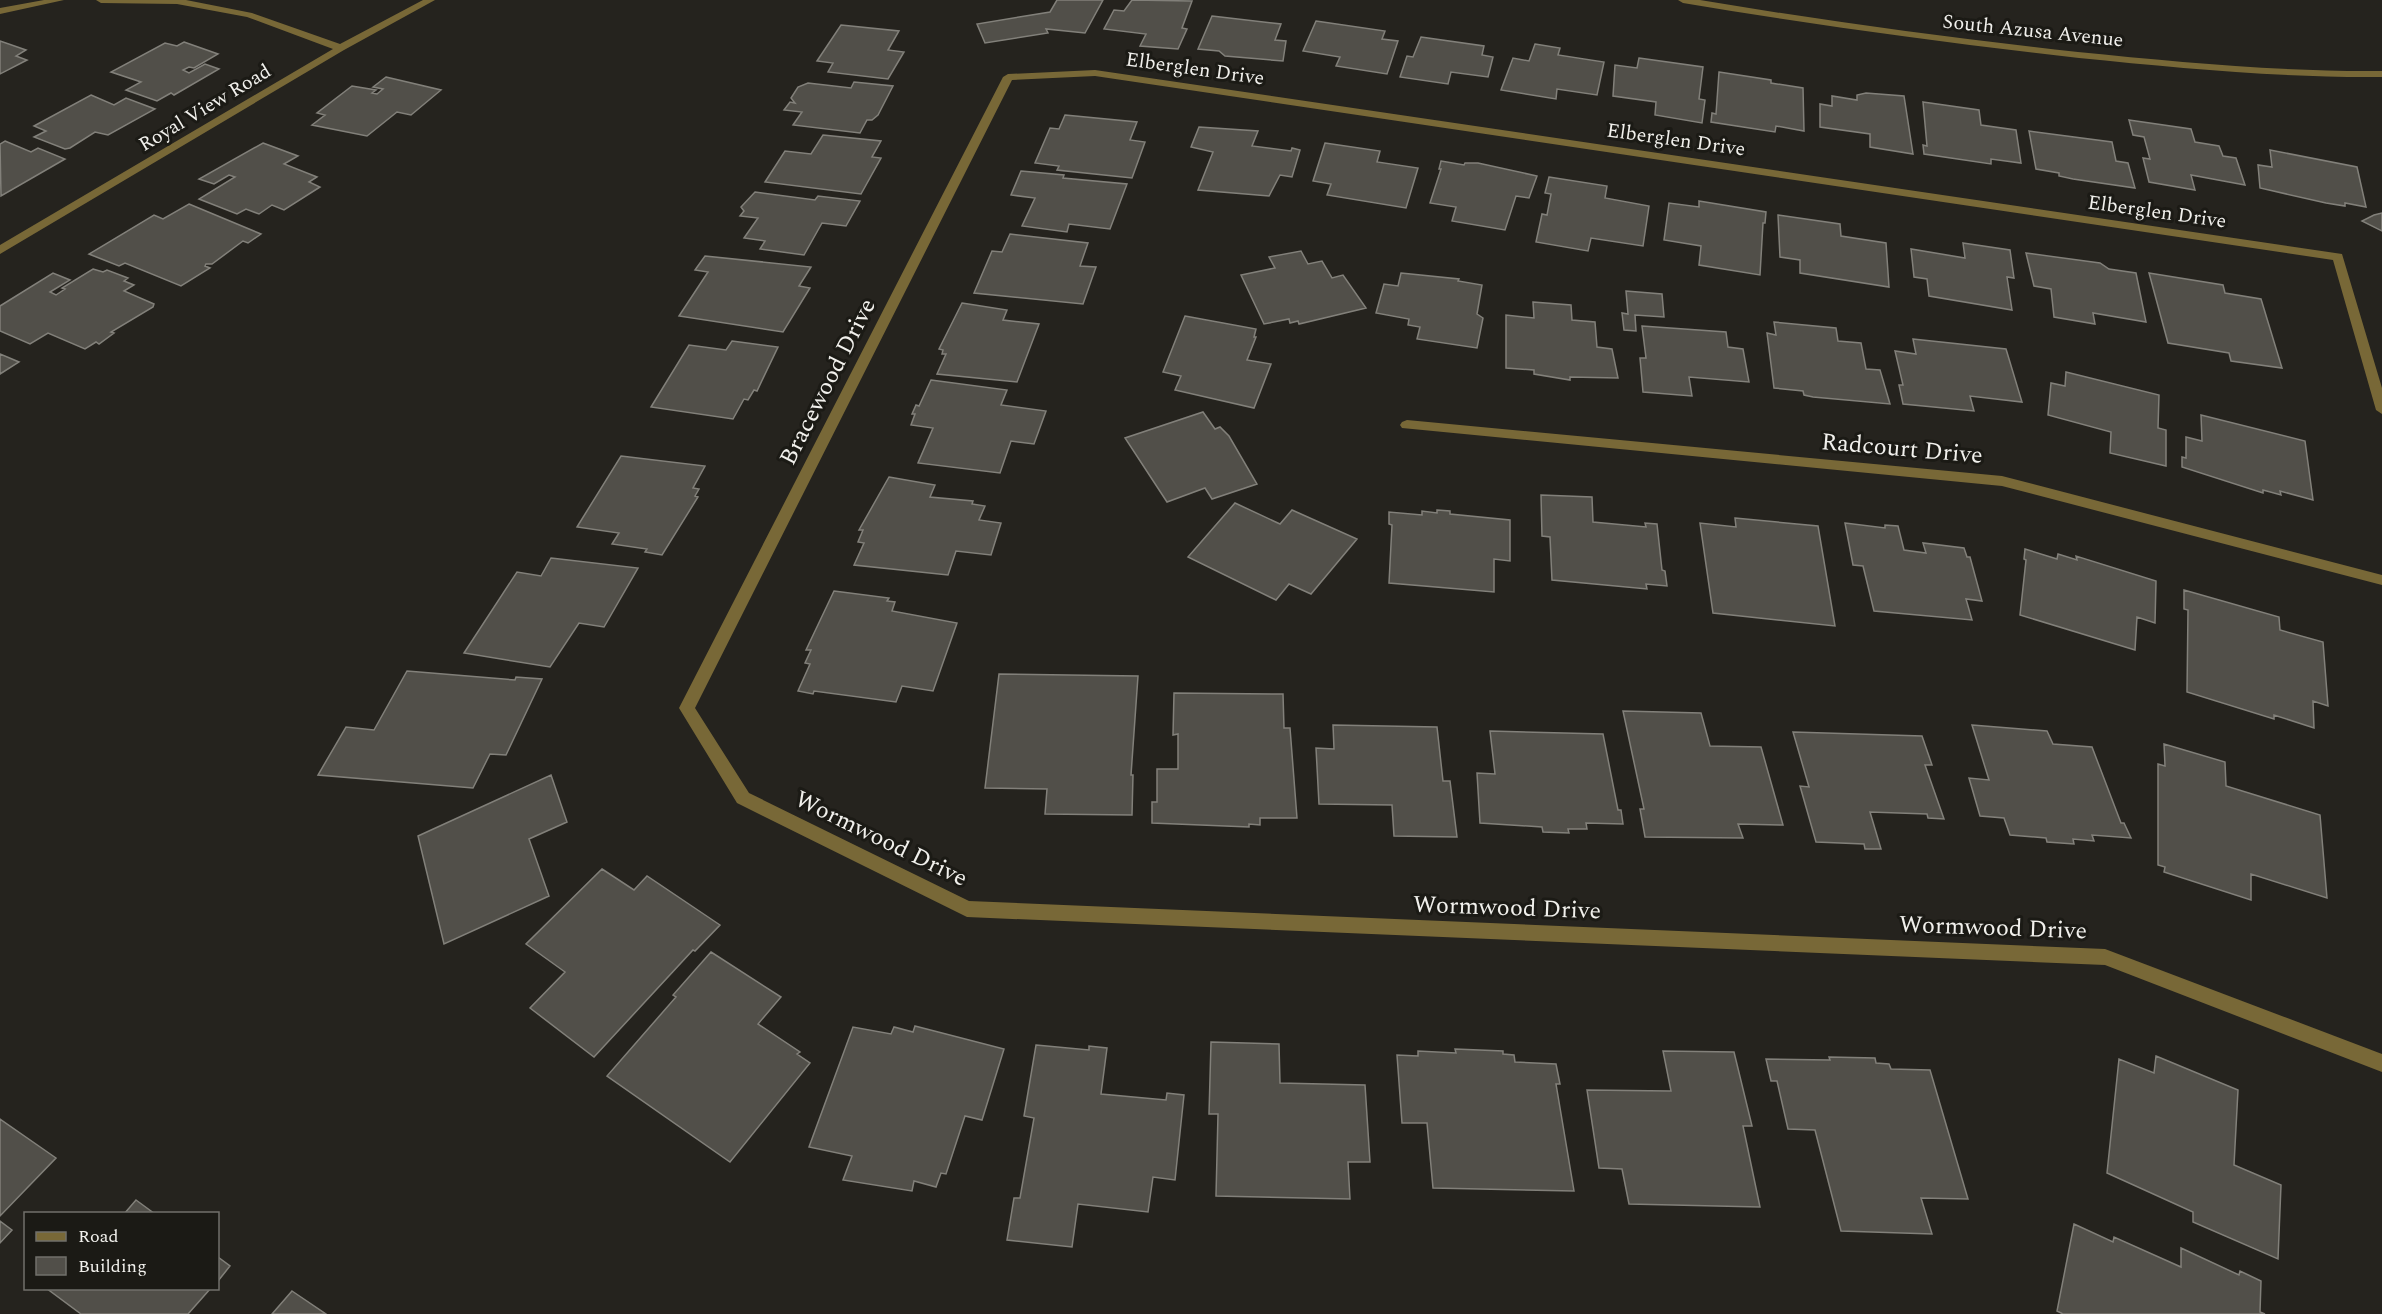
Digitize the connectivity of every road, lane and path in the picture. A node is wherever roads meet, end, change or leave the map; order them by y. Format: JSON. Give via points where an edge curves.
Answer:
{"nodes":[{"id":1,"x":59,"y":0,"type":"edge"},
{"id":2,"x":100,"y":0,"type":"edge"},
{"id":3,"x":430,"y":0,"type":"edge"},
{"id":4,"x":1683,"y":0,"type":"edge"},
{"id":5,"x":0,"y":11,"type":"edge"},
{"id":6,"x":341,"y":48,"type":"junction"},
{"id":7,"x":2382,"y":74,"type":"edge"},
{"id":8,"x":1008,"y":77,"type":"joint"},
{"id":9,"x":0,"y":250,"type":"edge"},
{"id":10,"x":2382,"y":410,"type":"edge"},
{"id":11,"x":1407,"y":425,"type":"dead end"},
{"id":12,"x":2382,"y":580,"type":"edge"},
{"id":13,"x":687,"y":708,"type":"joint"},
{"id":14,"x":2382,"y":1063,"type":"edge"}],
"edges":[{"from":1,"to":5,"type":"street"},
{"from":2,"to":6,"type":"street","via":[[177,1],[238,13]]},
{"from":3,"to":6,"type":"street","name":"Royal View Road"},
{"from":4,"to":7,"type":"street","name":"South Azusa Avenue","via":[[1813,23],[2002,47],[2189,66]]},
{"from":6,"to":9,"type":"street","name":"Royal View Road"},
{"from":8,"to":10,"type":"street","name":"Elberglen Drive","via":[[1095,73],[2338,257]]},
{"from":8,"to":13,"type":"street","name":"Bracewood Drive"},
{"from":11,"to":12,"type":"street","name":"Radcourt Drive","via":[[2002,482]]},
{"from":13,"to":14,"type":"street","name":"Wormwood Drive","via":[[743,798],[967,909],[2105,957]]}]}
